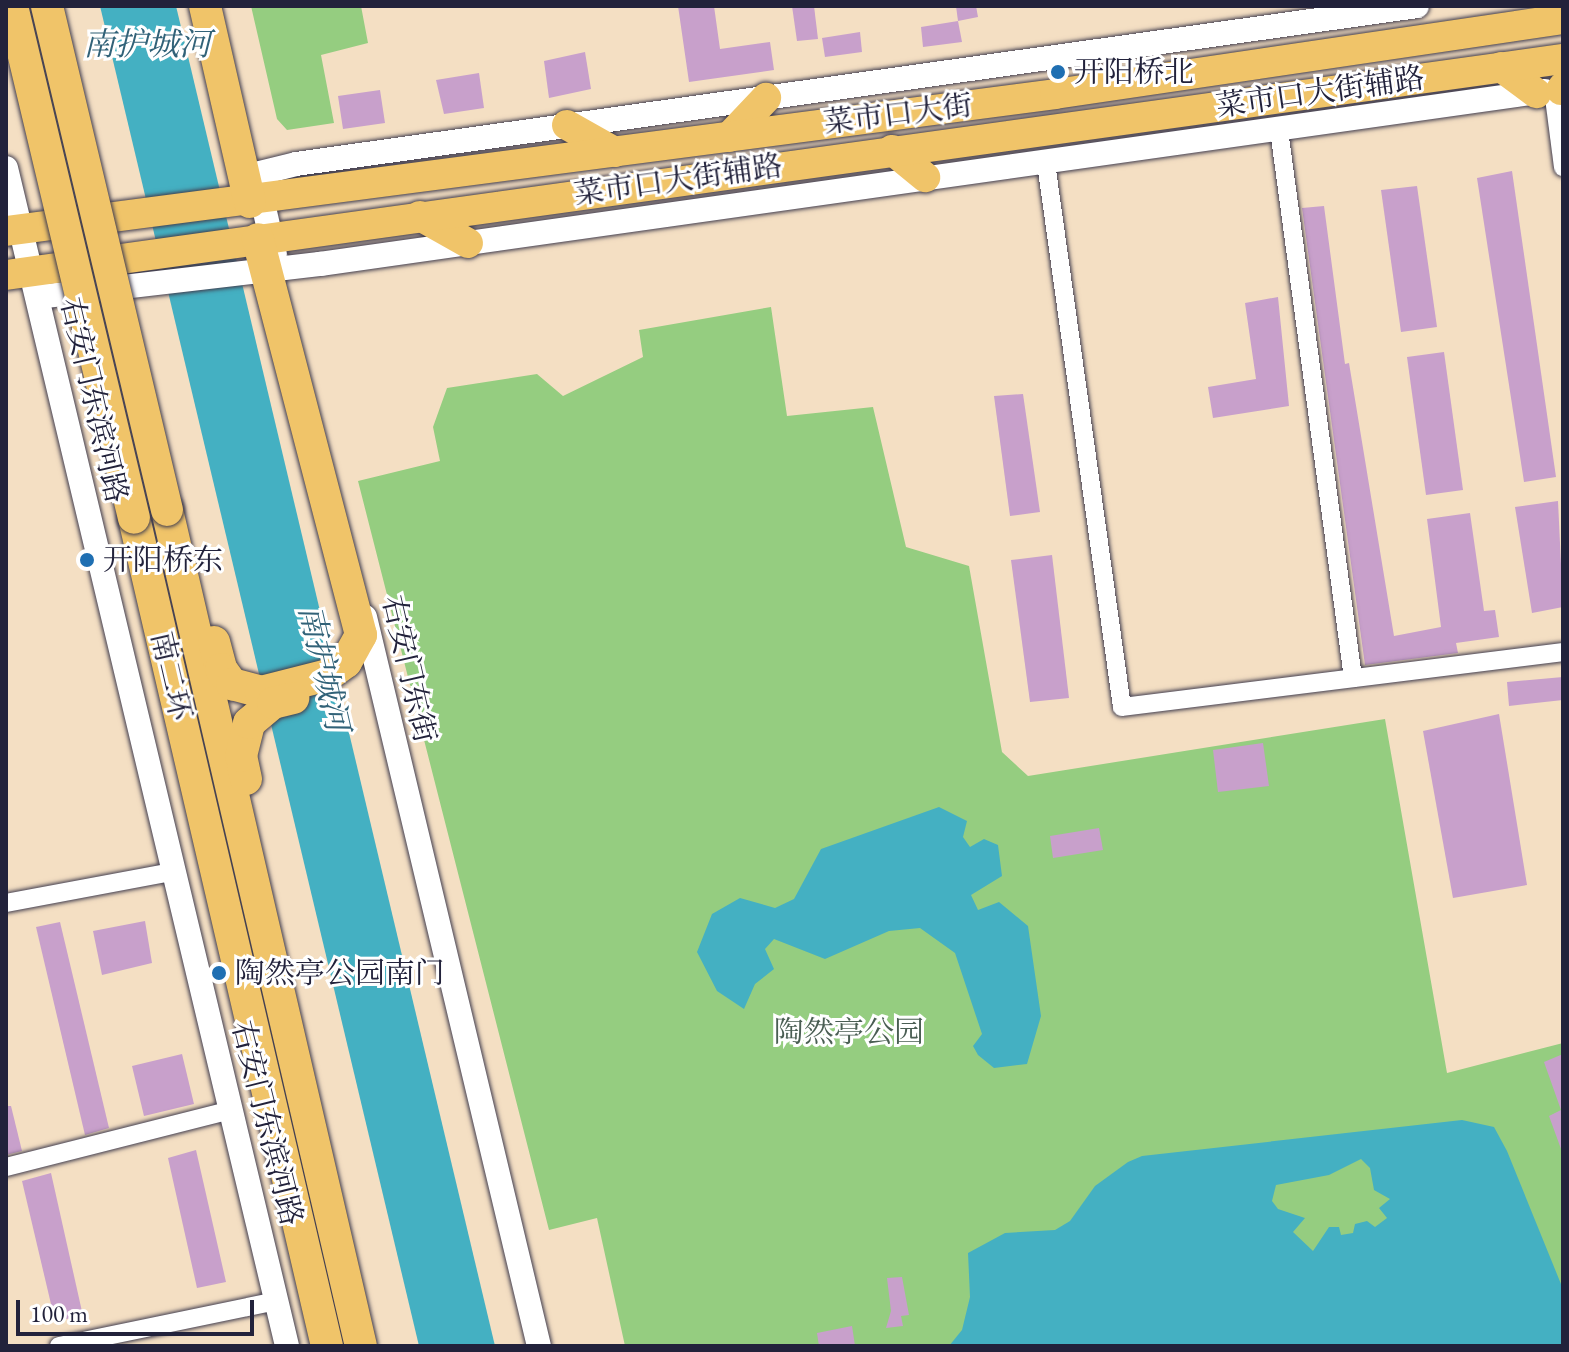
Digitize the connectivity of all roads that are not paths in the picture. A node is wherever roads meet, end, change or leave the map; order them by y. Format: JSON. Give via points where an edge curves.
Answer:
{"nodes":[{"id":1,"x":12,"y":6,"type":"edge"},
{"id":2,"x":47,"y":6,"type":"edge"},
{"id":3,"x":205,"y":6,"type":"edge"},
{"id":4,"x":216,"y":6,"type":"edge"},
{"id":5,"x":1417,"y":6,"type":"edge"},
{"id":6,"x":1509,"y":6,"type":"edge"},
{"id":7,"x":1563,"y":19,"type":"edge"},
{"id":8,"x":1488,"y":31,"type":"junction"},
{"id":9,"x":1563,"y":59,"type":"edge"},
{"id":10,"x":1501,"y":67,"type":"junction"},
{"id":11,"x":1555,"y":90,"type":"edge"},
{"id":12,"x":766,"y":98,"type":"junction"},
{"id":13,"x":567,"y":125,"type":"junction"},
{"id":14,"x":1279,"y":130,"type":"junction"},
{"id":15,"x":729,"y":137,"type":"junction"},
{"id":16,"x":892,"y":150,"type":"junction"},
{"id":17,"x":615,"y":152,"type":"junction"},
{"id":18,"x":1046,"y":163,"type":"junction"},
{"id":19,"x":1563,"y":167,"type":"edge"},
{"id":20,"x":6,"y":168,"type":"edge"},
{"id":21,"x":925,"y":177,"type":"junction"},
{"id":22,"x":250,"y":195,"type":"junction"},
{"id":23,"x":420,"y":216,"type":"junction"},
{"id":24,"x":12,"y":217,"type":"edge"},
{"id":25,"x":468,"y":243,"type":"junction"},
{"id":26,"x":260,"y":254,"type":"junction"},
{"id":27,"x":25,"y":282,"type":"edge"},
{"id":28,"x":178,"y":557,"type":"junction"},
{"id":29,"x":1563,"y":652,"type":"edge"},
{"id":30,"x":357,"y":664,"type":"junction"},
{"id":31,"x":1353,"y":678,"type":"junction"},
{"id":32,"x":249,"y":704,"type":"junction"},
{"id":33,"x":172,"y":872,"type":"junction"},
{"id":34,"x":6,"y":903,"type":"edge"},
{"id":35,"x":260,"y":908,"type":"junction"},
{"id":36,"x":231,"y":1110,"type":"junction"},
{"id":37,"x":6,"y":1167,"type":"edge"},
{"id":38,"x":276,"y":1301,"type":"junction"},
{"id":39,"x":59,"y":1346,"type":"edge"},
{"id":40,"x":287,"y":1346,"type":"edge"},
{"id":41,"x":327,"y":1346,"type":"edge"},
{"id":42,"x":361,"y":1346,"type":"edge"},
{"id":43,"x":539,"y":1346,"type":"edge"}],
"edges":[{"from":1,"to":41,"type":"highway","name":"南二环","bridge":true},
{"from":2,"to":28,"type":"highway","name":"南二环","bridge":true},
{"from":3,"to":22,"type":"highway"},
{"from":4,"to":22,"type":"street"},
{"from":5,"to":12,"type":"street"},
{"from":6,"to":8,"type":"main road"},
{"from":7,"to":8,"type":"main road","name":"菜市口大街"},
{"from":8,"to":15,"type":"main road","name":"菜市口大街"},
{"from":9,"to":10,"type":"main road","name":"菜市口大街"},
{"from":10,"to":11,"type":"main road"},
{"from":10,"to":16,"type":"main road","name":"菜市口大街"},
{"from":11,"to":14,"type":"street","name":"菜市口大街辅路"},
{"from":11,"to":19,"type":"street"},
{"from":12,"to":13,"type":"street"},
{"from":12,"to":15,"type":"main road"},
{"from":13,"to":17,"type":"main road"},
{"from":13,"to":22,"type":"street","via":[[296,164]]},
{"from":14,"to":18,"type":"street","name":"菜市口大街辅路"},
{"from":14,"to":31,"type":"street"},
{"from":15,"to":17,"type":"main road","name":"菜市口大街"},
{"from":16,"to":21,"type":"main road"},
{"from":16,"to":23,"type":"main road","name":"菜市口大街"},
{"from":17,"to":22,"type":"main road","name":"菜市口大街"},
{"from":18,"to":21,"type":"street","name":"菜市口大街辅路"},
{"from":18,"to":31,"type":"street","via":[[1122,707]]},
{"from":20,"to":24,"type":"street","name":"右安门东滨河路"},
{"from":21,"to":25,"type":"street","name":"菜市口大街辅路"},
{"from":22,"to":24,"type":"main road","name":"菜市口大街","via":[[116,221]]},
{"from":22,"to":26,"type":"street"},
{"from":23,"to":25,"type":"main road"},
{"from":23,"to":26,"type":"main road","name":"菜市口大街"},
{"from":24,"to":27,"type":"street","name":"右安门东滨河路"},
{"from":25,"to":26,"type":"street","name":"菜市口大街辅路"},
{"from":26,"to":27,"type":"main road","name":"菜市口大街"},
{"from":26,"to":30,"type":"highway","via":[[361,635]]},
{"from":27,"to":33,"type":"street","name":"右安门东滨河路"},
{"from":28,"to":32,"type":"highway","via":[[198,581],[221,669]]},
{"from":28,"to":35,"type":"highway","name":"南二环"},
{"from":29,"to":31,"type":"street"},
{"from":30,"to":32,"type":"highway","via":[[325,690]]},
{"from":30,"to":43,"type":"street","name":"右安门东街"},
{"from":32,"to":35,"type":"highway","via":[[241,756],[263,858]]},
{"from":33,"to":34,"type":"street"},
{"from":33,"to":36,"type":"street","name":"右安门东滨河路"},
{"from":35,"to":42,"type":"highway","name":"南二环"},
{"from":36,"to":37,"type":"street"},
{"from":36,"to":38,"type":"street","name":"右安门东滨河路"},
{"from":38,"to":39,"type":"street"},
{"from":38,"to":40,"type":"street","name":"右安门东滨河路"}]}
